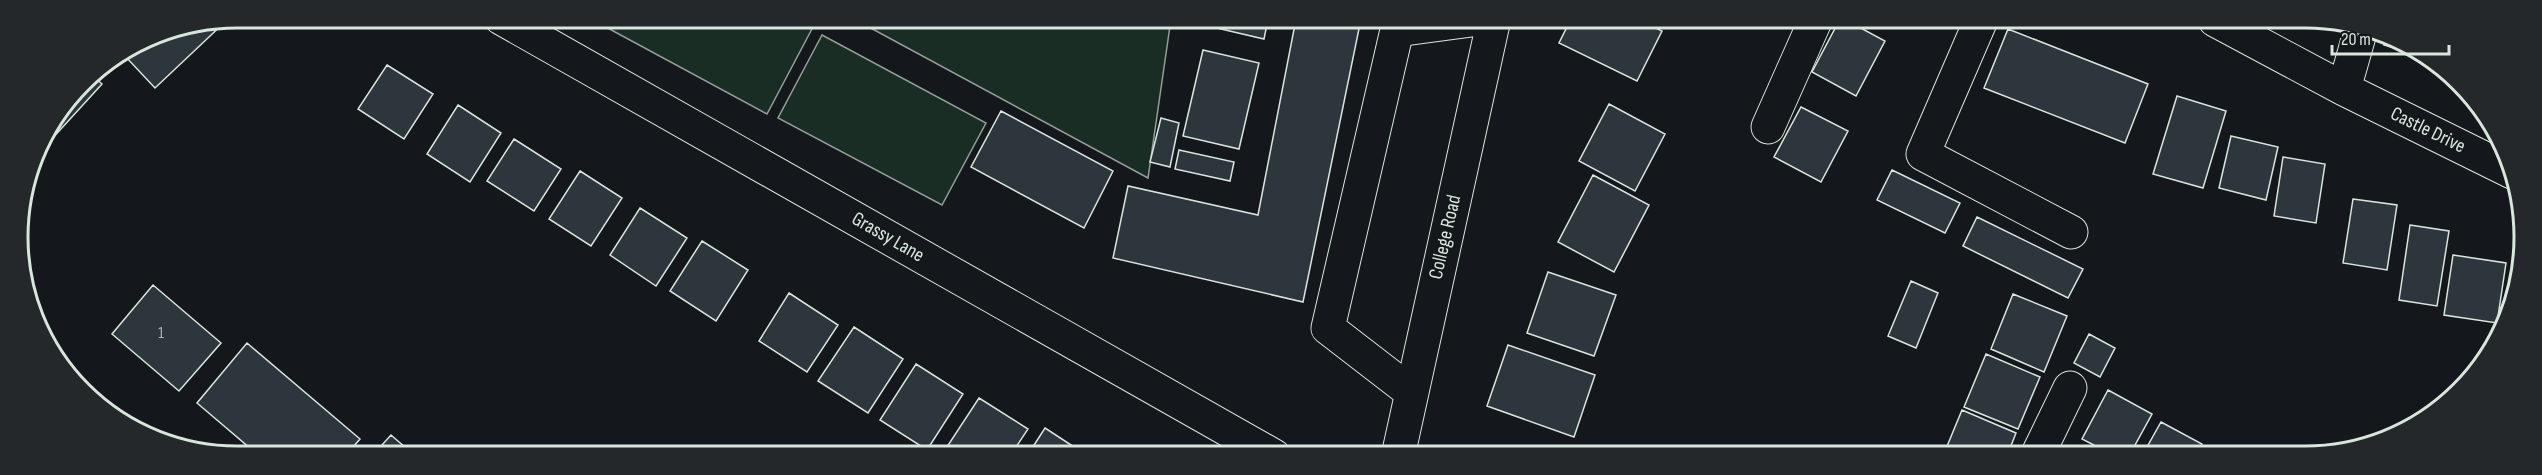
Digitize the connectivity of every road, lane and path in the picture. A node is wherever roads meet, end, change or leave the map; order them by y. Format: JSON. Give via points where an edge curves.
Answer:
{"nodes":[{"id":1,"x":519,"y":28,"type":"edge"},
{"id":2,"x":1412,"y":28,"type":"edge"},
{"id":3,"x":1492,"y":28,"type":"edge"},
{"id":4,"x":1812,"y":28,"type":"edge"},
{"id":5,"x":1978,"y":28,"type":"edge"},
{"id":6,"x":2230,"y":28,"type":"edge"},
{"id":7,"x":2359,"y":36,"type":"edge"},
{"id":8,"x":2344,"y":89,"type":"junction"},
{"id":9,"x":1768,"y":127,"type":"dead end"},
{"id":10,"x":2501,"y":166,"type":"edge"},
{"id":11,"x":2071,"y":232,"type":"dead end"},
{"id":12,"x":2070,"y":388,"type":"dead end"},
{"id":13,"x":1411,"y":392,"type":"junction"},
{"id":14,"x":1256,"y":446,"type":"edge"},
{"id":15,"x":1400,"y":446,"type":"edge"},
{"id":16,"x":2042,"y":446,"type":"edge"}],
"edges":[{"from":1,"to":14,"type":"street","name":"Grassy Lane"},
{"from":2,"to":13,"type":"street","via":[[1397,30],[1328,328]]},
{"from":3,"to":13,"type":"street","name":"College Road"},
{"from":4,"to":9,"type":"street"},
{"from":5,"to":11,"type":"street","via":[[1923,154]]},
{"from":6,"to":8,"type":"street","name":"Castle Drive"},
{"from":7,"to":8,"type":"street"},
{"from":8,"to":10,"type":"street","name":"Castle Drive"},
{"from":12,"to":16,"type":"street"},
{"from":13,"to":15,"type":"street","name":"College Road"}]}
